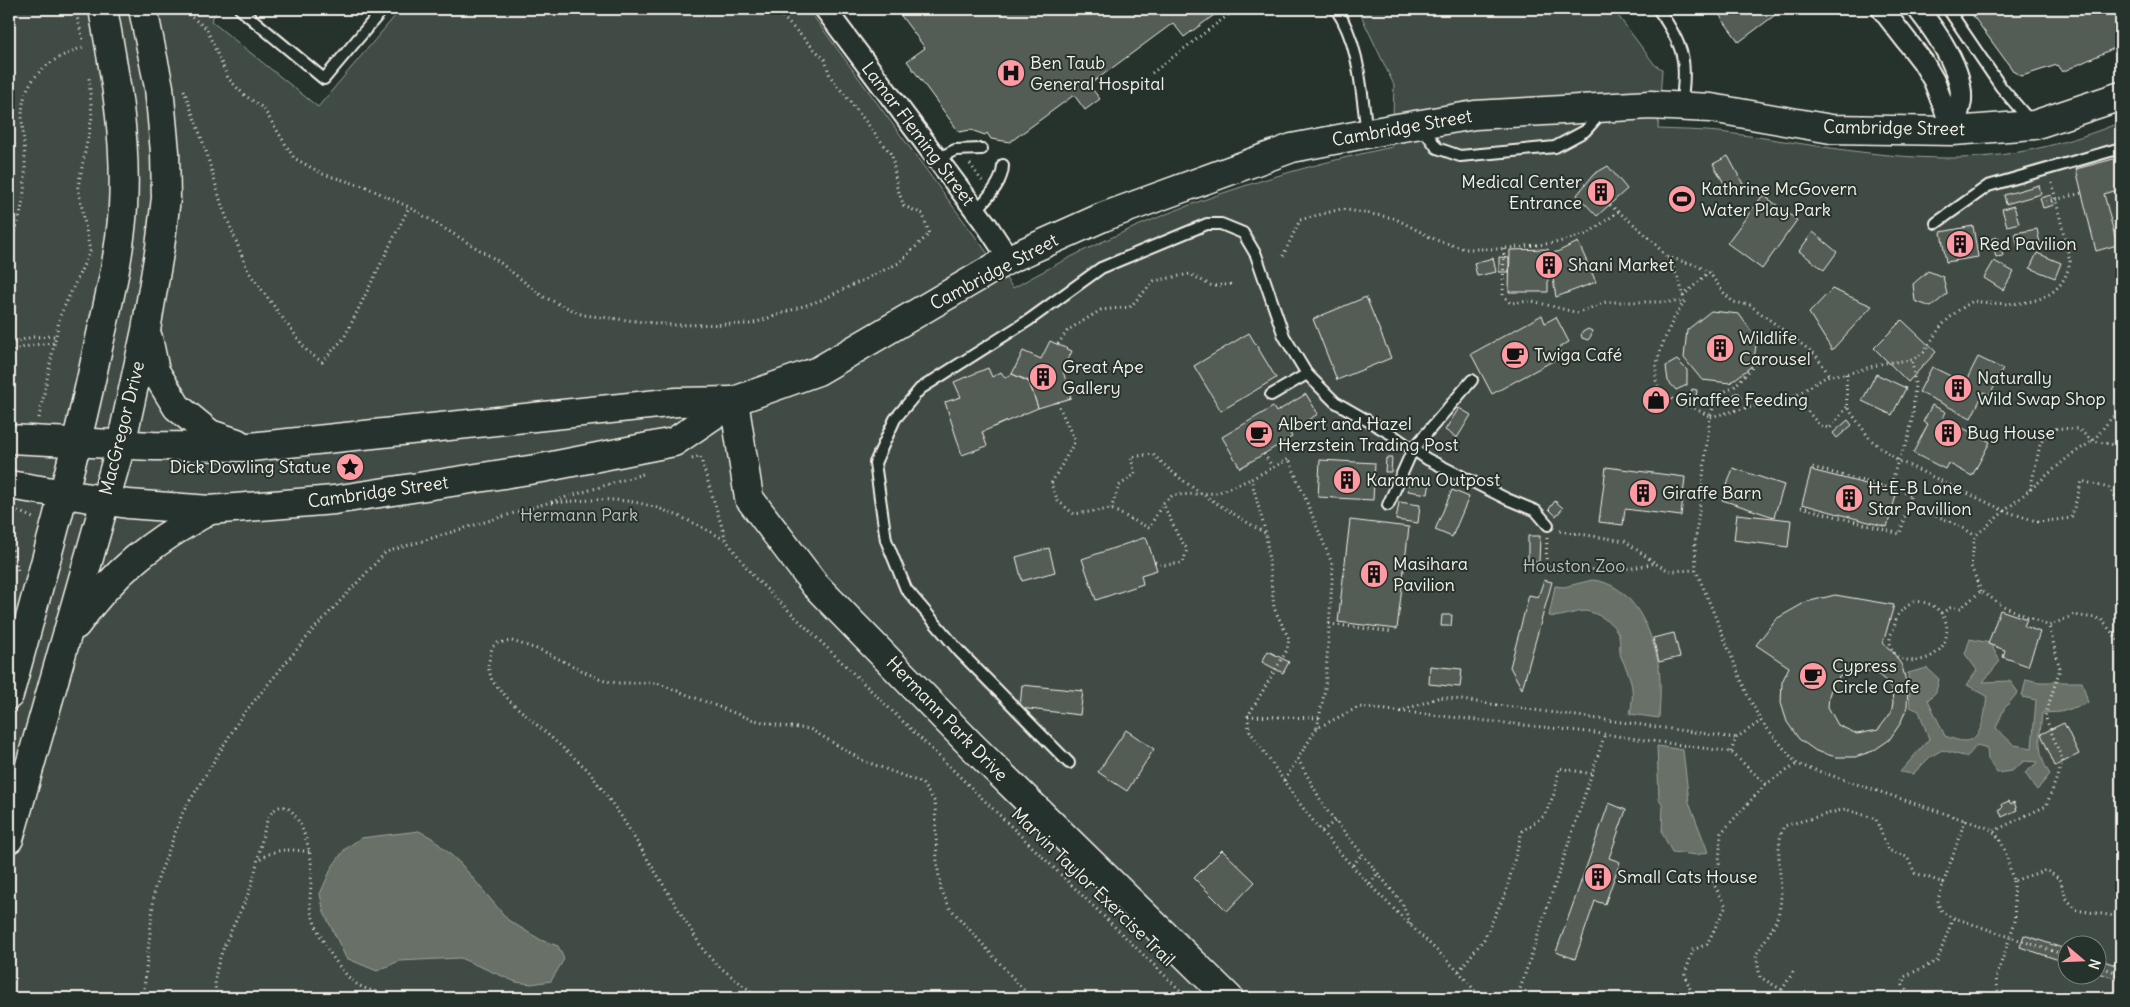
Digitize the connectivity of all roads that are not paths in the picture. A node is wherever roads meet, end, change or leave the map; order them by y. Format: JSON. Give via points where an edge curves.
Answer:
{"nodes":[{"id":1,"x":103,"y":9,"type":"edge"},
{"id":2,"x":240,"y":9,"type":"edge"},
{"id":3,"x":383,"y":9,"type":"edge"},
{"id":4,"x":825,"y":9,"type":"edge"},
{"id":5,"x":1336,"y":9,"type":"edge"},
{"id":6,"x":1658,"y":9,"type":"edge"},
{"id":7,"x":1882,"y":9,"type":"edge"},
{"id":8,"x":1918,"y":9,"type":"edge"},
{"id":9,"x":1948,"y":9,"type":"edge"},
{"id":10,"x":156,"y":10,"type":"edge"},
{"id":11,"x":2121,"y":96,"type":"edge"},
{"id":12,"x":1681,"y":107,"type":"junction"},
{"id":13,"x":1605,"y":108,"type":"junction"},
{"id":14,"x":1420,"y":124,"type":"junction"},
{"id":15,"x":2034,"y":125,"type":"junction"},
{"id":16,"x":1953,"y":131,"type":"junction"},
{"id":17,"x":1367,"y":134,"type":"junction"},
{"id":18,"x":2121,"y":148,"type":"edge"},
{"id":19,"x":982,"y":149,"type":"dead end"},
{"id":20,"x":937,"y":159,"type":"junction"},
{"id":21,"x":1003,"y":164,"type":"dead end"},
{"id":22,"x":976,"y":211,"type":"junction"},
{"id":23,"x":1936,"y":223,"type":"dead end"},
{"id":24,"x":1010,"y":259,"type":"junction"},
{"id":25,"x":146,"y":330,"type":"junction"},
{"id":26,"x":1307,"y":374,"type":"junction"},
{"id":27,"x":1472,"y":380,"type":"dead end"},
{"id":28,"x":1271,"y":395,"type":"dead end"},
{"id":29,"x":734,"y":401,"type":"junction"},
{"id":30,"x":9,"y":439,"type":"edge"},
{"id":31,"x":78,"y":444,"type":"junction"},
{"id":32,"x":121,"y":445,"type":"junction"},
{"id":33,"x":250,"y":447,"type":"junction"},
{"id":34,"x":1413,"y":449,"type":"junction"},
{"id":35,"x":9,"y":485,"type":"edge"},
{"id":36,"x":65,"y":494,"type":"junction"},
{"id":37,"x":105,"y":501,"type":"junction"},
{"id":38,"x":1388,"y":505,"type":"dead end"},
{"id":39,"x":210,"y":510,"type":"junction"},
{"id":40,"x":1548,"y":525,"type":"road end"},
{"id":41,"x":65,"y":641,"type":"junction"},
{"id":42,"x":9,"y":695,"type":"edge"},
{"id":43,"x":1069,"y":763,"type":"dead end"},
{"id":44,"x":9,"y":838,"type":"edge"},
{"id":45,"x":1229,"y":998,"type":"edge"}],
"edges":[{"from":1,"to":31,"type":"street","via":[[119,98],[123,206],[117,264]]},
{"from":2,"to":3,"type":"lane","via":[[324,79]]},
{"from":4,"to":20,"type":"street","name":"Lamar Fleming Street"},
{"from":5,"to":17,"type":"lane","via":[[1347,25]]},
{"from":6,"to":12,"type":"lane","via":[[1670,26],[1683,56],[1686,74]]},
{"from":7,"to":16,"type":"street","via":[[1923,62],[1934,81]]},
{"from":8,"to":16,"type":"street","via":[[1937,34],[1954,66],[1961,99]]},
{"from":9,"to":15,"type":"lane","via":[[2001,87]]},
{"from":10,"to":25,"type":"street","name":"MacGregor Drive","via":[[166,198]]},
{"from":11,"to":15,"type":"street","name":"Cambridge Street"},
{"from":12,"to":13,"type":"street","name":"Cambridge Street"},
{"from":12,"to":16,"type":"street","name":"Cambridge Street","via":[[1711,108],[1831,129]]},
{"from":13,"to":14,"type":"street","name":"Cambridge Street","via":[[1475,115]]},
{"from":13,"to":14,"type":"lane","via":[[1585,130],[1555,147],[1460,156],[1437,148]]},
{"from":14,"to":17,"type":"street","name":"Cambridge Street"},
{"from":15,"to":16,"type":"street","name":"Cambridge Street"},
{"from":17,"to":24,"type":"street","name":"Cambridge Street","via":[[1292,148],[1103,217]]},
{"from":18,"to":23,"type":"lane","via":[[1988,186]]},
{"from":19,"to":20,"type":"lane","via":[[955,150]]},
{"from":20,"to":22,"type":"street","name":"Lamar Fleming Street"},
{"from":21,"to":22,"type":"lane","via":[[1003,172]]},
{"from":22,"to":24,"type":"street","name":"Lamar Fleming Street"},
{"from":24,"to":29,"type":"street","name":"Cambridge Street","via":[[818,371]]},
{"from":25,"to":32,"type":"street","name":"MacGregor Drive"},
{"from":25,"to":33,"type":"street","via":[[155,371],[177,407],[210,434]]},
{"from":26,"to":28,"type":"lane"},
{"from":26,"to":34,"type":"lane","via":[[1335,402]]},
{"from":26,"to":43,"type":"lane","via":[[1284,336],[1256,255],[1243,233],[1221,224],[1207,224],[1101,268],[1028,320],[920,389],[895,419],[875,463],[886,540],[906,589],[959,651]]},
{"from":27,"to":34,"type":"lane"},
{"from":29,"to":33,"type":"street","name":"Cambridge Street","via":[[677,402]]},
{"from":29,"to":39,"type":"street","name":"Cambridge Street","via":[[674,442],[542,468],[334,500]]},
{"from":29,"to":45,"type":"street","name":"Hermann Park Drive","via":[[749,498],[816,585],[972,746]]},
{"from":30,"to":31,"type":"street","name":"Cambridge Street"},
{"from":31,"to":32,"type":"street","name":"Cambridge Street"},
{"from":31,"to":36,"type":"street"},
{"from":32,"to":33,"type":"street","name":"Cambridge Street"},
{"from":32,"to":37,"type":"street","name":"MacGregor Drive"},
{"from":34,"to":38,"type":"lane"},
{"from":34,"to":40,"type":"lane","via":[[1427,459],[1536,511]]},
{"from":35,"to":36,"type":"street","name":"Cambridge Street"},
{"from":36,"to":37,"type":"street","name":"Cambridge Street"},
{"from":36,"to":42,"type":"street"},
{"from":37,"to":39,"type":"street","name":"Cambridge Street"},
{"from":37,"to":41,"type":"street","name":"MacGregor Drive"},
{"from":39,"to":41,"type":"street","via":[[166,534],[127,564],[93,600]]},
{"from":41,"to":44,"type":"street","name":"MacGregor Drive"}]}
